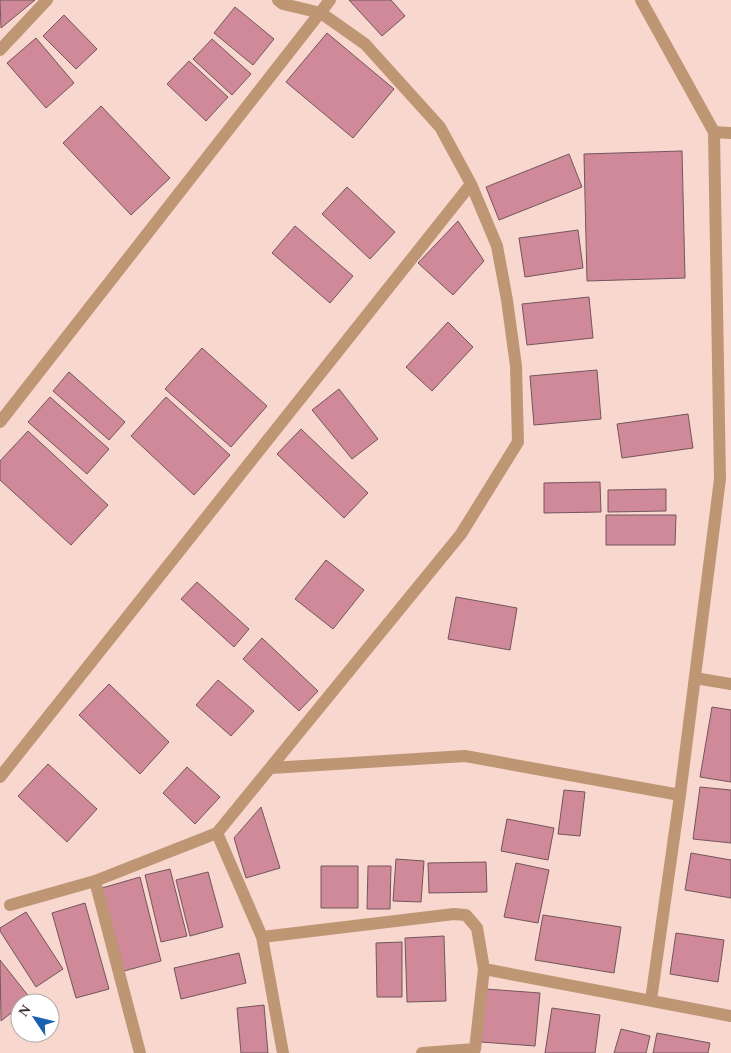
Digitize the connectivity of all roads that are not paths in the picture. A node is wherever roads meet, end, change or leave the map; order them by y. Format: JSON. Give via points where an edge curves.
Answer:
{"nodes":[{"id":1,"x":48,"y":0,"type":"edge"},
{"id":2,"x":278,"y":0,"type":"edge"},
{"id":3,"x":330,"y":0,"type":"edge"},
{"id":4,"x":641,"y":0,"type":"edge"},
{"id":5,"x":321,"y":13,"type":"junction"},
{"id":6,"x":0,"y":50,"type":"edge"},
{"id":7,"x":714,"y":132,"type":"junction"},
{"id":8,"x":731,"y":133,"type":"edge"},
{"id":9,"x":471,"y":184,"type":"junction"},
{"id":10,"x":0,"y":422,"type":"edge"},
{"id":11,"x":725,"y":479,"type":"edge"},
{"id":12,"x":695,"y":678,"type":"junction"},
{"id":13,"x":731,"y":684,"type":"edge"},
{"id":14,"x":270,"y":768,"type":"junction"},
{"id":15,"x":0,"y":777,"type":"edge"},
{"id":16,"x":680,"y":796,"type":"junction"},
{"id":17,"x":217,"y":833,"type":"junction"},
{"id":18,"x":94,"y":881,"type":"junction"},
{"id":19,"x":10,"y":905,"type":"dead end"},
{"id":20,"x":262,"y":937,"type":"junction"},
{"id":21,"x":484,"y":969,"type":"junction"},
{"id":22,"x":651,"y":1000,"type":"junction"},
{"id":23,"x":731,"y":1016,"type":"edge"},
{"id":24,"x":475,"y":1051,"type":"edge"},
{"id":25,"x":140,"y":1053,"type":"edge"},
{"id":26,"x":283,"y":1053,"type":"edge"},
{"id":27,"x":422,"y":1053,"type":"edge"}],
"edges":[{"from":1,"to":6,"type":"street"},
{"from":2,"to":5,"type":"street"},
{"from":3,"to":5,"type":"street"},
{"from":4,"to":7,"type":"street"},
{"from":5,"to":9,"type":"street","via":[[365,44],[440,126]]},
{"from":5,"to":10,"type":"street"},
{"from":7,"to":8,"type":"street"},
{"from":7,"to":11,"type":"street"},
{"from":9,"to":14,"type":"street","via":[[497,246],[506,291],[516,366],[518,442],[461,534]]},
{"from":9,"to":15,"type":"street"},
{"from":11,"to":12,"type":"street"},
{"from":12,"to":13,"type":"street"},
{"from":12,"to":16,"type":"street"},
{"from":14,"to":16,"type":"street","via":[[465,756]]},
{"from":14,"to":17,"type":"street"},
{"from":16,"to":22,"type":"street"},
{"from":17,"to":18,"type":"street"},
{"from":17,"to":20,"type":"street"},
{"from":18,"to":19,"type":"street"},
{"from":18,"to":25,"type":"street"},
{"from":20,"to":21,"type":"street","via":[[466,915],[477,928]]},
{"from":20,"to":26,"type":"street"},
{"from":21,"to":22,"type":"street"},
{"from":21,"to":24,"type":"street"},
{"from":22,"to":23,"type":"street"},
{"from":24,"to":27,"type":"street"}]}
